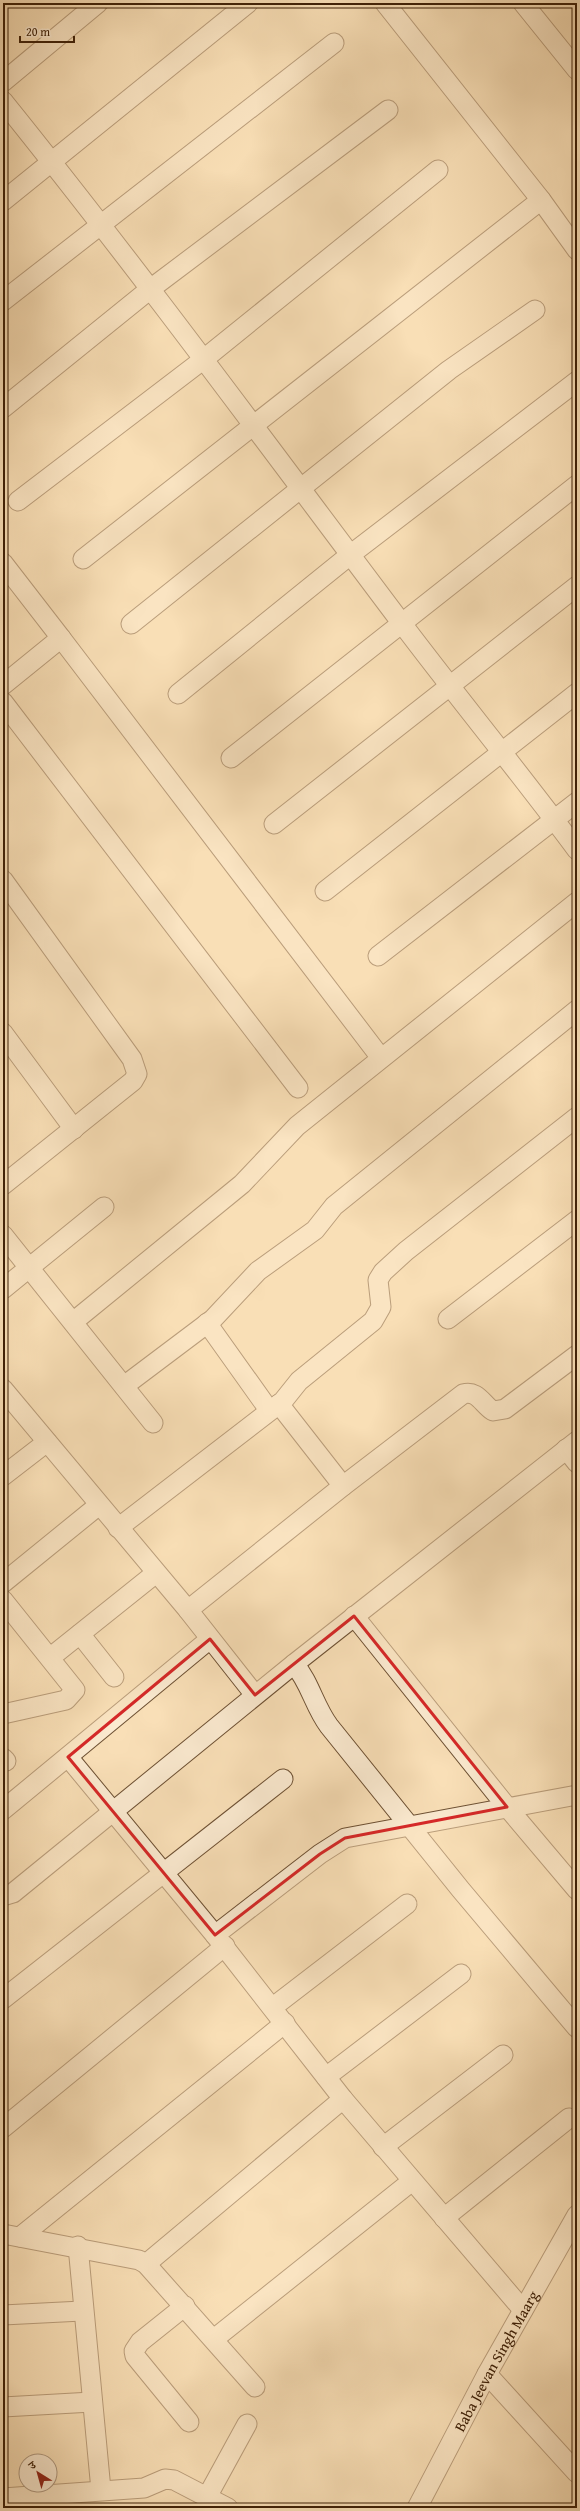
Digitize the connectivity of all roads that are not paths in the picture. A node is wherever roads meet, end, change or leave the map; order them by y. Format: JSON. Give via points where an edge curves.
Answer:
{"nodes":[{"id":1,"x":98,"y":3,"type":"edge"},
{"id":2,"x":248,"y":3,"type":"edge"},
{"id":3,"x":385,"y":3,"type":"edge"},
{"id":4,"x":523,"y":3,"type":"edge"},
{"id":5,"x":334,"y":43,"type":"dead end"},
{"id":6,"x":577,"y":70,"type":"edge"},
{"id":7,"x":3,"y":82,"type":"edge"},
{"id":8,"x":3,"y":101,"type":"edge"},
{"id":9,"x":388,"y":110,"type":"dead end"},
{"id":10,"x":52,"y":162,"type":"junction"},
{"id":11,"x":438,"y":170,"type":"dead end"},
{"id":12,"x":541,"y":200,"type":"junction"},
{"id":13,"x":3,"y":201,"type":"edge"},
{"id":14,"x":99,"y":225,"type":"junction"},
{"id":15,"x":577,"y":250,"type":"edge"},
{"id":16,"x":149,"y":290,"type":"junction"},
{"id":17,"x":3,"y":301,"type":"edge"},
{"id":18,"x":535,"y":310,"type":"dead end"},
{"id":19,"x":204,"y":359,"type":"junction"},
{"id":20,"x":577,"y":381,"type":"edge"},
{"id":21,"x":3,"y":408,"type":"edge"},
{"id":22,"x":255,"y":426,"type":"junction"},
{"id":23,"x":577,"y":485,"type":"edge"},
{"id":24,"x":300,"y":487,"type":"junction"},
{"id":25,"x":18,"y":501,"type":"dead end"},
{"id":26,"x":350,"y":555,"type":"junction"},
{"id":27,"x":83,"y":559,"type":"dead end"},
{"id":28,"x":3,"y":564,"type":"edge"},
{"id":29,"x":577,"y":586,"type":"edge"},
{"id":30,"x":401,"y":623,"type":"junction"},
{"id":31,"x":131,"y":624,"type":"dead end"},
{"id":32,"x":61,"y":638,"type":"junction"},
{"id":33,"x":3,"y":685,"type":"edge"},
{"id":34,"x":449,"y":686,"type":"junction"},
{"id":35,"x":577,"y":693,"type":"edge"},
{"id":36,"x":178,"y":694,"type":"dead end"},
{"id":37,"x":3,"y":702,"type":"edge"},
{"id":38,"x":502,"y":750,"type":"junction"},
{"id":39,"x":230,"y":758,"type":"dead end"},
{"id":40,"x":577,"y":802,"type":"edge"},
{"id":41,"x":554,"y":819,"type":"junction"},
{"id":42,"x":274,"y":824,"type":"dead end"},
{"id":43,"x":577,"y":850,"type":"edge"},
{"id":44,"x":3,"y":880,"type":"edge"},
{"id":45,"x":325,"y":891,"type":"dead end"},
{"id":46,"x":577,"y":902,"type":"edge"},
{"id":47,"x":378,"y":956,"type":"dead end"},
{"id":48,"x":577,"y":1010,"type":"edge"},
{"id":49,"x":3,"y":1033,"type":"edge"},
{"id":50,"x":381,"y":1058,"type":"junction"},
{"id":51,"x":298,"y":1088,"type":"dead end"},
{"id":52,"x":577,"y":1117,"type":"edge"},
{"id":53,"x":74,"y":1129,"type":"junction"},
{"id":54,"x":3,"y":1185,"type":"edge"},
{"id":55,"x":104,"y":1207,"type":"dead end"},
{"id":56,"x":577,"y":1220,"type":"edge"},
{"id":57,"x":3,"y":1235,"type":"edge"},
{"id":58,"x":29,"y":1267,"type":"junction"},
{"id":59,"x":3,"y":1288,"type":"edge"},
{"id":60,"x":448,"y":1319,"type":"dead end"},
{"id":61,"x":73,"y":1322,"type":"junction"},
{"id":62,"x":207,"y":1323,"type":"junction"},
{"id":63,"x":577,"y":1355,"type":"edge"},
{"id":64,"x":124,"y":1386,"type":"junction"},
{"id":65,"x":3,"y":1389,"type":"edge"},
{"id":66,"x":274,"y":1407,"type":"junction"},
{"id":67,"x":153,"y":1423,"type":"dead end"},
{"id":68,"x":47,"y":1442,"type":"junction"},
{"id":69,"x":573,"y":1451,"type":"edge"},
{"id":70,"x":3,"y":1476,"type":"edge"},
{"id":71,"x":343,"y":1486,"type":"junction"},
{"id":72,"x":99,"y":1505,"type":"junction"},
{"id":73,"x":118,"y":1528,"type":"junction"},
{"id":74,"x":156,"y":1573,"type":"junction"},
{"id":75,"x":3,"y":1583,"type":"edge"},
{"id":76,"x":3,"y":1600,"type":"edge"},
{"id":77,"x":188,"y":1610,"type":"junction"},
{"id":78,"x":354,"y":1616,"type":"junction"},
{"id":79,"x":80,"y":1634,"type":"junction"},
{"id":80,"x":210,"y":1639,"type":"junction"},
{"id":81,"x":50,"y":1657,"type":"junction"},
{"id":82,"x":294,"y":1664,"type":"junction"},
{"id":83,"x":114,"y":1677,"type":"dead end"},
{"id":84,"x":255,"y":1695,"type":"junction"},
{"id":85,"x":3,"y":1714,"type":"edge"},
{"id":86,"x":68,"y":1757,"type":"junction"},
{"id":87,"x":283,"y":1779,"type":"dead end"},
{"id":88,"x":577,"y":1795,"type":"edge"},
{"id":89,"x":507,"y":1807,"type":"junction"},
{"id":90,"x":3,"y":1810,"type":"edge"},
{"id":91,"x":113,"y":1810,"type":"junction"},
{"id":92,"x":410,"y":1825,"type":"junction"},
{"id":93,"x":164,"y":1872,"type":"junction"},
{"id":94,"x":577,"y":1890,"type":"edge"},
{"id":95,"x":3,"y":1896,"type":"edge"},
{"id":96,"x":407,"y":1904,"type":"dead end"},
{"id":97,"x":220,"y":1940,"type":"junction"},
{"id":98,"x":461,"y":1974,"type":"dead end"},
{"id":99,"x":3,"y":1999,"type":"edge"},
{"id":100,"x":273,"y":2007,"type":"junction"},
{"id":101,"x":571,"y":2011,"type":"edge"},
{"id":102,"x":285,"y":2023,"type":"junction"},
{"id":103,"x":577,"y":2028,"type":"edge"},
{"id":104,"x":503,"y":2055,"type":"dead end"},
{"id":105,"x":326,"y":2077,"type":"junction"},
{"id":106,"x":343,"y":2099,"type":"junction"},
{"id":107,"x":569,"y":2118,"type":"dead end"},
{"id":108,"x":3,"y":2128,"type":"edge"},
{"id":109,"x":383,"y":2147,"type":"junction"},
{"id":110,"x":412,"y":2181,"type":"junction"},
{"id":111,"x":577,"y":2215,"type":"edge"},
{"id":112,"x":444,"y":2218,"type":"junction"},
{"id":113,"x":12,"y":2236,"type":"edge"},
{"id":114,"x":78,"y":2246,"type":"junction"},
{"id":115,"x":146,"y":2264,"type":"junction"},
{"id":116,"x":185,"y":2306,"type":"junction"},
{"id":117,"x":523,"y":2310,"type":"junction"},
{"id":118,"x":82,"y":2311,"type":"junction"},
{"id":119,"x":3,"y":2315,"type":"edge"},
{"id":120,"x":214,"y":2340,"type":"junction"},
{"id":121,"x":487,"y":2374,"type":"junction"},
{"id":122,"x":254,"y":2387,"type":"dead end"},
{"id":123,"x":92,"y":2402,"type":"junction"},
{"id":124,"x":3,"y":2407,"type":"edge"},
{"id":125,"x":189,"y":2422,"type":"dead end"},
{"id":126,"x":247,"y":2424,"type":"dead end"},
{"id":127,"x":577,"y":2473,"type":"edge"},
{"id":128,"x":101,"y":2490,"type":"junction"},
{"id":129,"x":208,"y":2497,"type":"junction"},
{"id":130,"x":3,"y":2498,"type":"edge"},
{"id":131,"x":228,"y":2508,"type":"edge"},
{"id":132,"x":417,"y":2508,"type":"edge"}],
"edges":[{"from":1,"to":7,"type":"street"},
{"from":2,"to":10,"type":"street"},
{"from":3,"to":12,"type":"street"},
{"from":4,"to":6,"type":"street"},
{"from":5,"to":14,"type":"street"},
{"from":8,"to":10,"type":"street"},
{"from":9,"to":16,"type":"street"},
{"from":10,"to":13,"type":"street"},
{"from":10,"to":14,"type":"street"},
{"from":11,"to":19,"type":"street"},
{"from":12,"to":15,"type":"street"},
{"from":12,"to":22,"type":"street"},
{"from":14,"to":16,"type":"street"},
{"from":14,"to":17,"type":"street"},
{"from":16,"to":19,"type":"street"},
{"from":16,"to":21,"type":"street"},
{"from":18,"to":24,"type":"street","via":[[449,370]]},
{"from":19,"to":22,"type":"street"},
{"from":19,"to":25,"type":"street"},
{"from":20,"to":26,"type":"street"},
{"from":22,"to":24,"type":"street"},
{"from":22,"to":27,"type":"street"},
{"from":23,"to":30,"type":"street"},
{"from":24,"to":26,"type":"street"},
{"from":24,"to":31,"type":"street"},
{"from":26,"to":30,"type":"street"},
{"from":26,"to":36,"type":"street"},
{"from":28,"to":32,"type":"street"},
{"from":29,"to":34,"type":"street"},
{"from":30,"to":34,"type":"street"},
{"from":30,"to":39,"type":"street"},
{"from":32,"to":33,"type":"street"},
{"from":32,"to":50,"type":"street"},
{"from":34,"to":38,"type":"street"},
{"from":34,"to":42,"type":"street"},
{"from":35,"to":38,"type":"street"},
{"from":37,"to":51,"type":"street"},
{"from":38,"to":41,"type":"street"},
{"from":38,"to":45,"type":"street"},
{"from":40,"to":41,"type":"street"},
{"from":41,"to":43,"type":"street"},
{"from":41,"to":47,"type":"street"},
{"from":44,"to":53,"type":"street","via":[[136,1067],[137,1074],[133,1081]]},
{"from":46,"to":50,"type":"street"},
{"from":48,"to":62,"type":"street","via":[[344,1197],[314,1230],[258,1271]]},
{"from":49,"to":53,"type":"street"},
{"from":50,"to":61,"type":"street","via":[[288,1133],[242,1184]]},
{"from":52,"to":66,"type":"street","via":[[406,1251],[383,1272],[378,1280],[381,1307],[373,1322],[303,1378]]},
{"from":53,"to":54,"type":"street"},
{"from":55,"to":58,"type":"street"},
{"from":56,"to":60,"type":"street"},
{"from":57,"to":58,"type":"street"},
{"from":58,"to":59,"type":"street"},
{"from":58,"to":61,"type":"street"},
{"from":61,"to":64,"type":"street"},
{"from":62,"to":64,"type":"street"},
{"from":62,"to":66,"type":"street"},
{"from":63,"to":71,"type":"street","via":[[505,1409],[493,1411],[475,1394],[463,1394]]},
{"from":64,"to":67,"type":"street"},
{"from":65,"to":68,"type":"street"},
{"from":66,"to":71,"type":"street"},
{"from":66,"to":73,"type":"street"},
{"from":68,"to":70,"type":"street"},
{"from":68,"to":72,"type":"street"},
{"from":69,"to":78,"type":"street"},
{"from":71,"to":77,"type":"street"},
{"from":72,"to":73,"type":"street"},
{"from":72,"to":75,"type":"street"},
{"from":73,"to":74,"type":"street"},
{"from":74,"to":77,"type":"street"},
{"from":74,"to":79,"type":"street"},
{"from":76,"to":81,"type":"street"},
{"from":77,"to":80,"type":"street"},
{"from":78,"to":82,"type":"street"},
{"from":78,"to":89,"type":"street"},
{"from":79,"to":81,"type":"street"},
{"from":79,"to":83,"type":"street"},
{"from":80,"to":84,"type":"street"},
{"from":80,"to":86,"type":"street"},
{"from":81,"to":85,"type":"street","via":[[74,1687],[74,1694],[66,1700]]},
{"from":82,"to":84,"type":"street"},
{"from":82,"to":92,"type":"street","via":[[304,1676],[322,1717]]},
{"from":84,"to":91,"type":"street"},
{"from":86,"to":90,"type":"street"},
{"from":86,"to":91,"type":"street"},
{"from":87,"to":93,"type":"street"},
{"from":88,"to":89,"type":"street"},
{"from":89,"to":92,"type":"street"},
{"from":89,"to":94,"type":"street"},
{"from":91,"to":93,"type":"street"},
{"from":91,"to":95,"type":"street","via":[[13,1893]]},
{"from":92,"to":97,"type":"street","via":[[359,1834],[332,1845]]},
{"from":92,"to":101,"type":"street","via":[[461,1890]]},
{"from":93,"to":97,"type":"street"},
{"from":93,"to":99,"type":"street"},
{"from":96,"to":100,"type":"street"},
{"from":97,"to":100,"type":"street"},
{"from":97,"to":108,"type":"street"},
{"from":98,"to":105,"type":"street"},
{"from":100,"to":102,"type":"street"},
{"from":101,"to":103,"type":"street"},
{"from":102,"to":105,"type":"street"},
{"from":102,"to":113,"type":"street"},
{"from":104,"to":109,"type":"street"},
{"from":105,"to":106,"type":"street"},
{"from":106,"to":109,"type":"street"},
{"from":106,"to":115,"type":"street"},
{"from":107,"to":112,"type":"street"},
{"from":109,"to":110,"type":"street"},
{"from":110,"to":112,"type":"street"},
{"from":110,"to":120,"type":"street"},
{"from":111,"to":117,"type":"street","name":"Baba Jeevan Singh Maarg"},
{"from":112,"to":117,"type":"street"},
{"from":113,"to":114,"type":"street"},
{"from":114,"to":115,"type":"street","via":[[139,2260]]},
{"from":114,"to":118,"type":"street"},
{"from":115,"to":116,"type":"street"},
{"from":116,"to":120,"type":"street"},
{"from":116,"to":125,"type":"street","via":[[140,2342],[134,2351],[135,2356]]},
{"from":117,"to":121,"type":"street","name":"Baba Jeevan Singh Maarg"},
{"from":118,"to":119,"type":"street"},
{"from":118,"to":123,"type":"street"},
{"from":120,"to":122,"type":"street"},
{"from":121,"to":127,"type":"street"},
{"from":121,"to":132,"type":"street","name":"Baba Jeevan Singh Maarg"},
{"from":123,"to":124,"type":"street"},
{"from":123,"to":128,"type":"street"},
{"from":126,"to":129,"type":"street"},
{"from":128,"to":129,"type":"street","via":[[144,2488],[165,2479],[174,2480]]},
{"from":128,"to":130,"type":"street"},
{"from":129,"to":131,"type":"street"}]}
